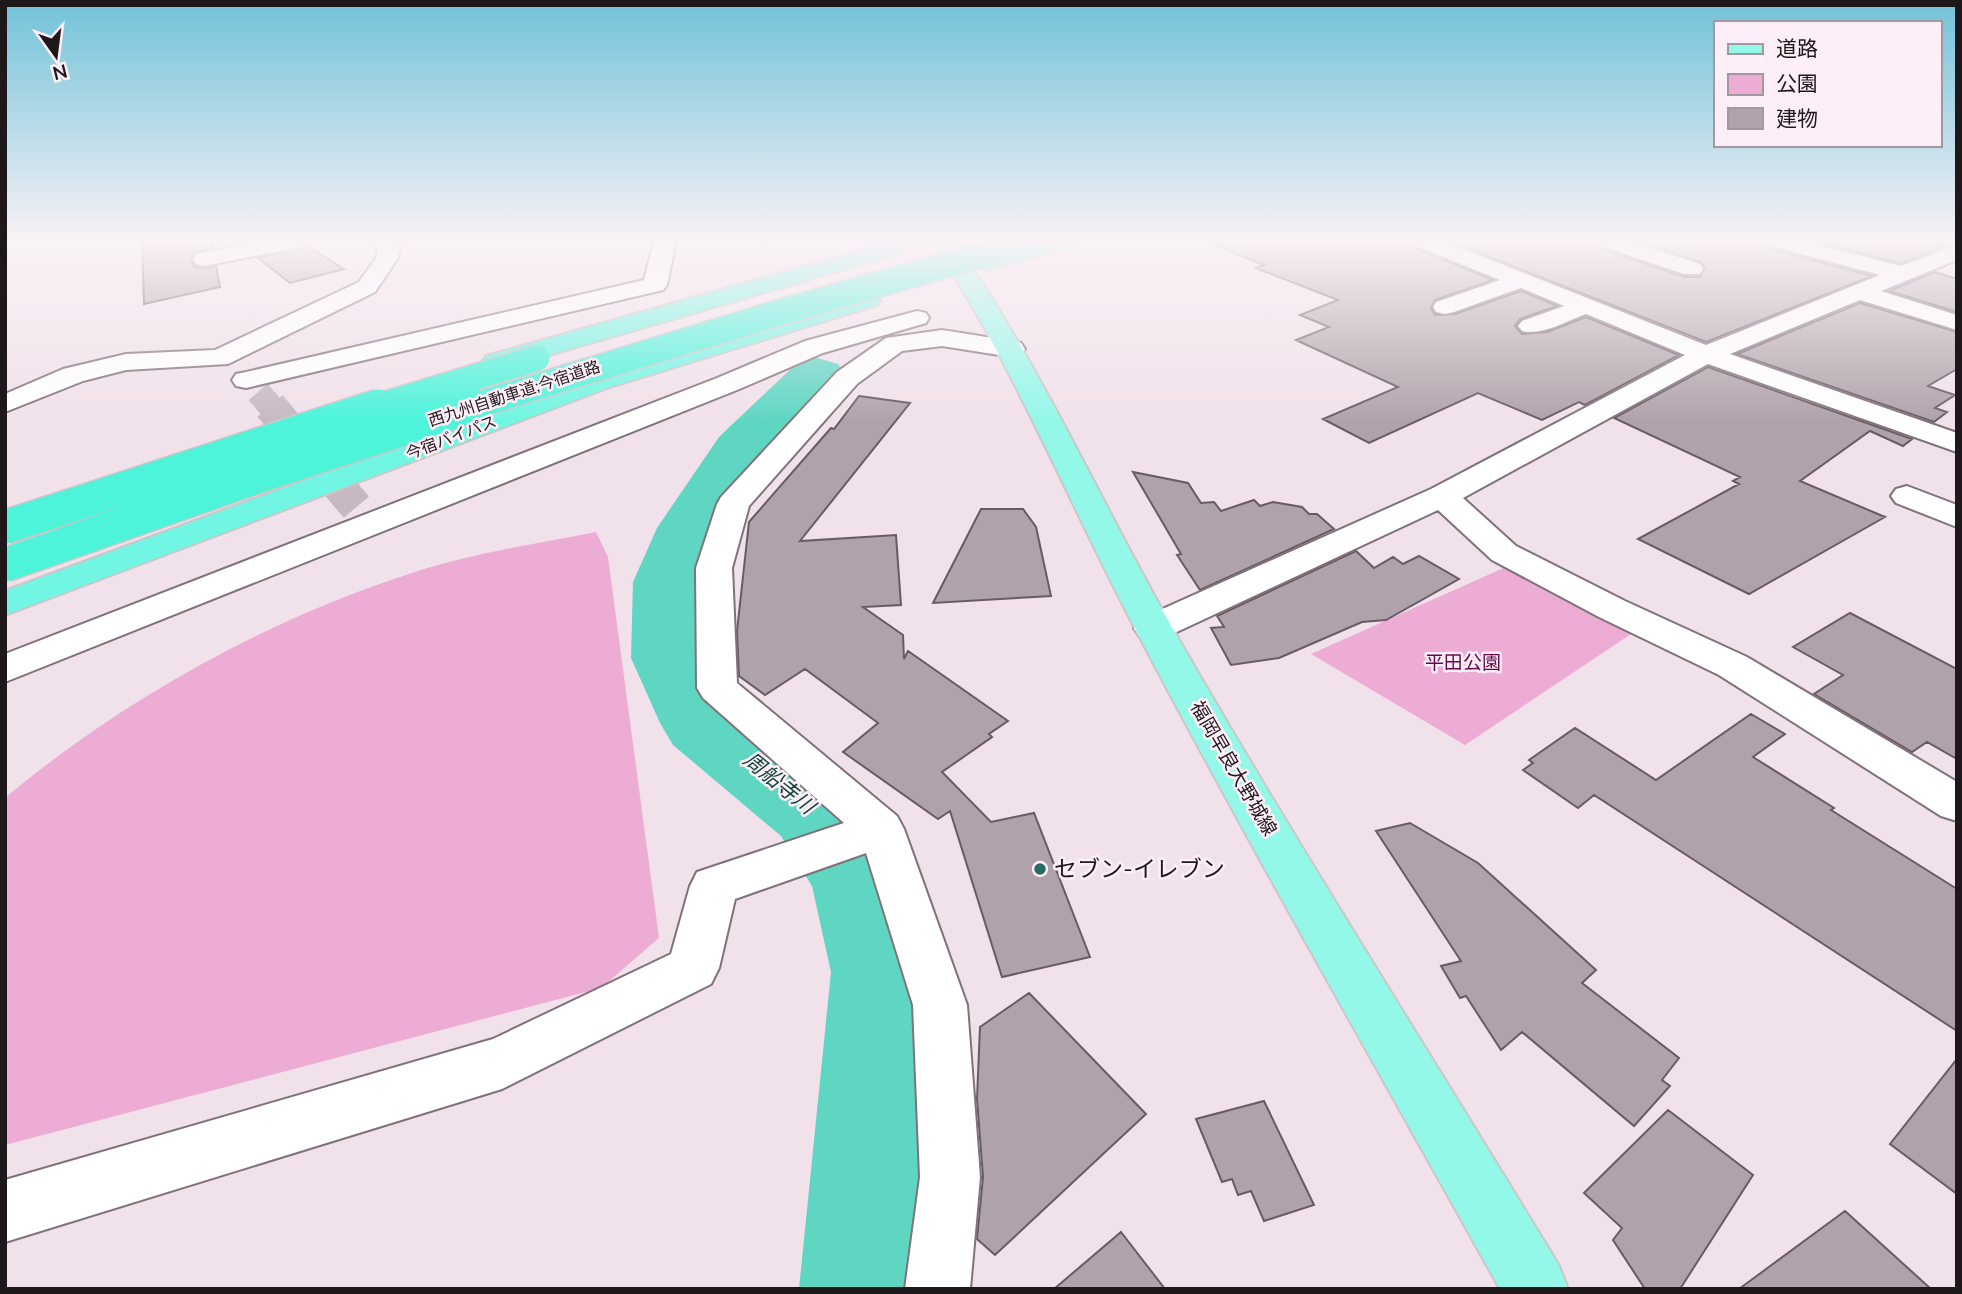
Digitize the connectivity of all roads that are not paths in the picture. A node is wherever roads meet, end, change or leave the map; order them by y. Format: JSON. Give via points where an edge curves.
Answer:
{"nodes":[{"id":1,"x":337,"y":301,"type":"edge"},
{"id":2,"x":590,"y":301,"type":"edge"},
{"id":3,"x":707,"y":301,"type":"edge"},
{"id":4,"x":726,"y":301,"type":"edge"},
{"id":5,"x":814,"y":301,"type":"edge"},
{"id":6,"x":814,"y":301,"type":"edge"},
{"id":7,"x":983,"y":301,"type":"edge"},
{"id":8,"x":1461,"y":301,"type":"edge"},
{"id":9,"x":1575,"y":301,"type":"edge"},
{"id":10,"x":1836,"y":301,"type":"edge"},
{"id":11,"x":1889,"y":301,"type":"edge"},
{"id":12,"x":1586,"y":306,"type":"junction"},
{"id":13,"x":1445,"y":307,"type":"dead end"},
{"id":14,"x":1957,"y":323,"type":"edge"},
{"id":15,"x":1531,"y":326,"type":"dead end"},
{"id":16,"x":942,"y":338,"type":"junction"},
{"id":17,"x":1012,"y":349,"type":"junction"},
{"id":18,"x":1706,"y":354,"type":"junction"},
{"id":19,"x":219,"y":358,"type":"junction"},
{"id":20,"x":5,"y":404,"type":"edge"},
{"id":21,"x":1952,"y":436,"type":"edge"},
{"id":22,"x":1442,"y":496,"type":"junction"},
{"id":23,"x":1907,"y":496,"type":"dead end"},
{"id":24,"x":5,"y":514,"type":"edge"},
{"id":25,"x":1957,"y":517,"type":"edge"},
{"id":26,"x":5,"y":527,"type":"edge"},
{"id":27,"x":5,"y":565,"type":"edge"},
{"id":28,"x":5,"y":604,"type":"edge"},
{"id":29,"x":1153,"y":628,"type":"junction"},
{"id":30,"x":5,"y":669,"type":"edge"},
{"id":31,"x":1957,"y":804,"type":"edge"},
{"id":32,"x":881,"y":830,"type":"junction"},
{"id":33,"x":5,"y":1211,"type":"edge"},
{"id":34,"x":937,"y":1289,"type":"edge"},
{"id":35,"x":1536,"y":1289,"type":"edge"}],
"edges":[{"from":1,"to":19,"type":"street"},
{"from":2,"to":19,"type":"street","via":[[252,386]]},
{"from":3,"to":24,"type":"highway"},
{"from":4,"to":26,"type":"highway","name":"西九州自動車道;今宿道路","bridge":true,"via":[[324,423]]},
{"from":5,"to":27,"type":"highway","name":"西九州自動車道;今宿道路","bridge":true,"via":[[356,443]]},
{"from":6,"to":28,"type":"highway","name":"今宿バイパス"},
{"from":7,"to":17,"type":"main road","name":"福岡早良大野城線"},
{"from":8,"to":13,"type":"street"},
{"from":9,"to":12,"type":"street"},
{"from":10,"to":18,"type":"street"},
{"from":11,"to":14,"type":"street"},
{"from":12,"to":15,"type":"street"},
{"from":12,"to":18,"type":"street"},
{"from":16,"to":17,"type":"street"},
{"from":16,"to":30,"type":"street","via":[[962,332],[954,317],[904,320],[814,347]]},
{"from":16,"to":32,"type":"street","via":[[895,344],[847,378],[733,504],[714,568],[717,688]]},
{"from":17,"to":29,"type":"main road","name":"福岡早良大野城線"},
{"from":18,"to":21,"type":"street"},
{"from":18,"to":22,"type":"street"},
{"from":19,"to":20,"type":"street","via":[[126,362],[73,375]]},
{"from":22,"to":29,"type":"street"},
{"from":22,"to":31,"type":"street","via":[[1504,553],[1733,666]]},
{"from":23,"to":25,"type":"street"},
{"from":29,"to":35,"type":"main road","name":"福岡早良大野城線"},
{"from":32,"to":33,"type":"street","via":[[715,886],[693,968],[502,1063]]},
{"from":32,"to":34,"type":"street","via":[[940,1005],[950,1177]]}]}
